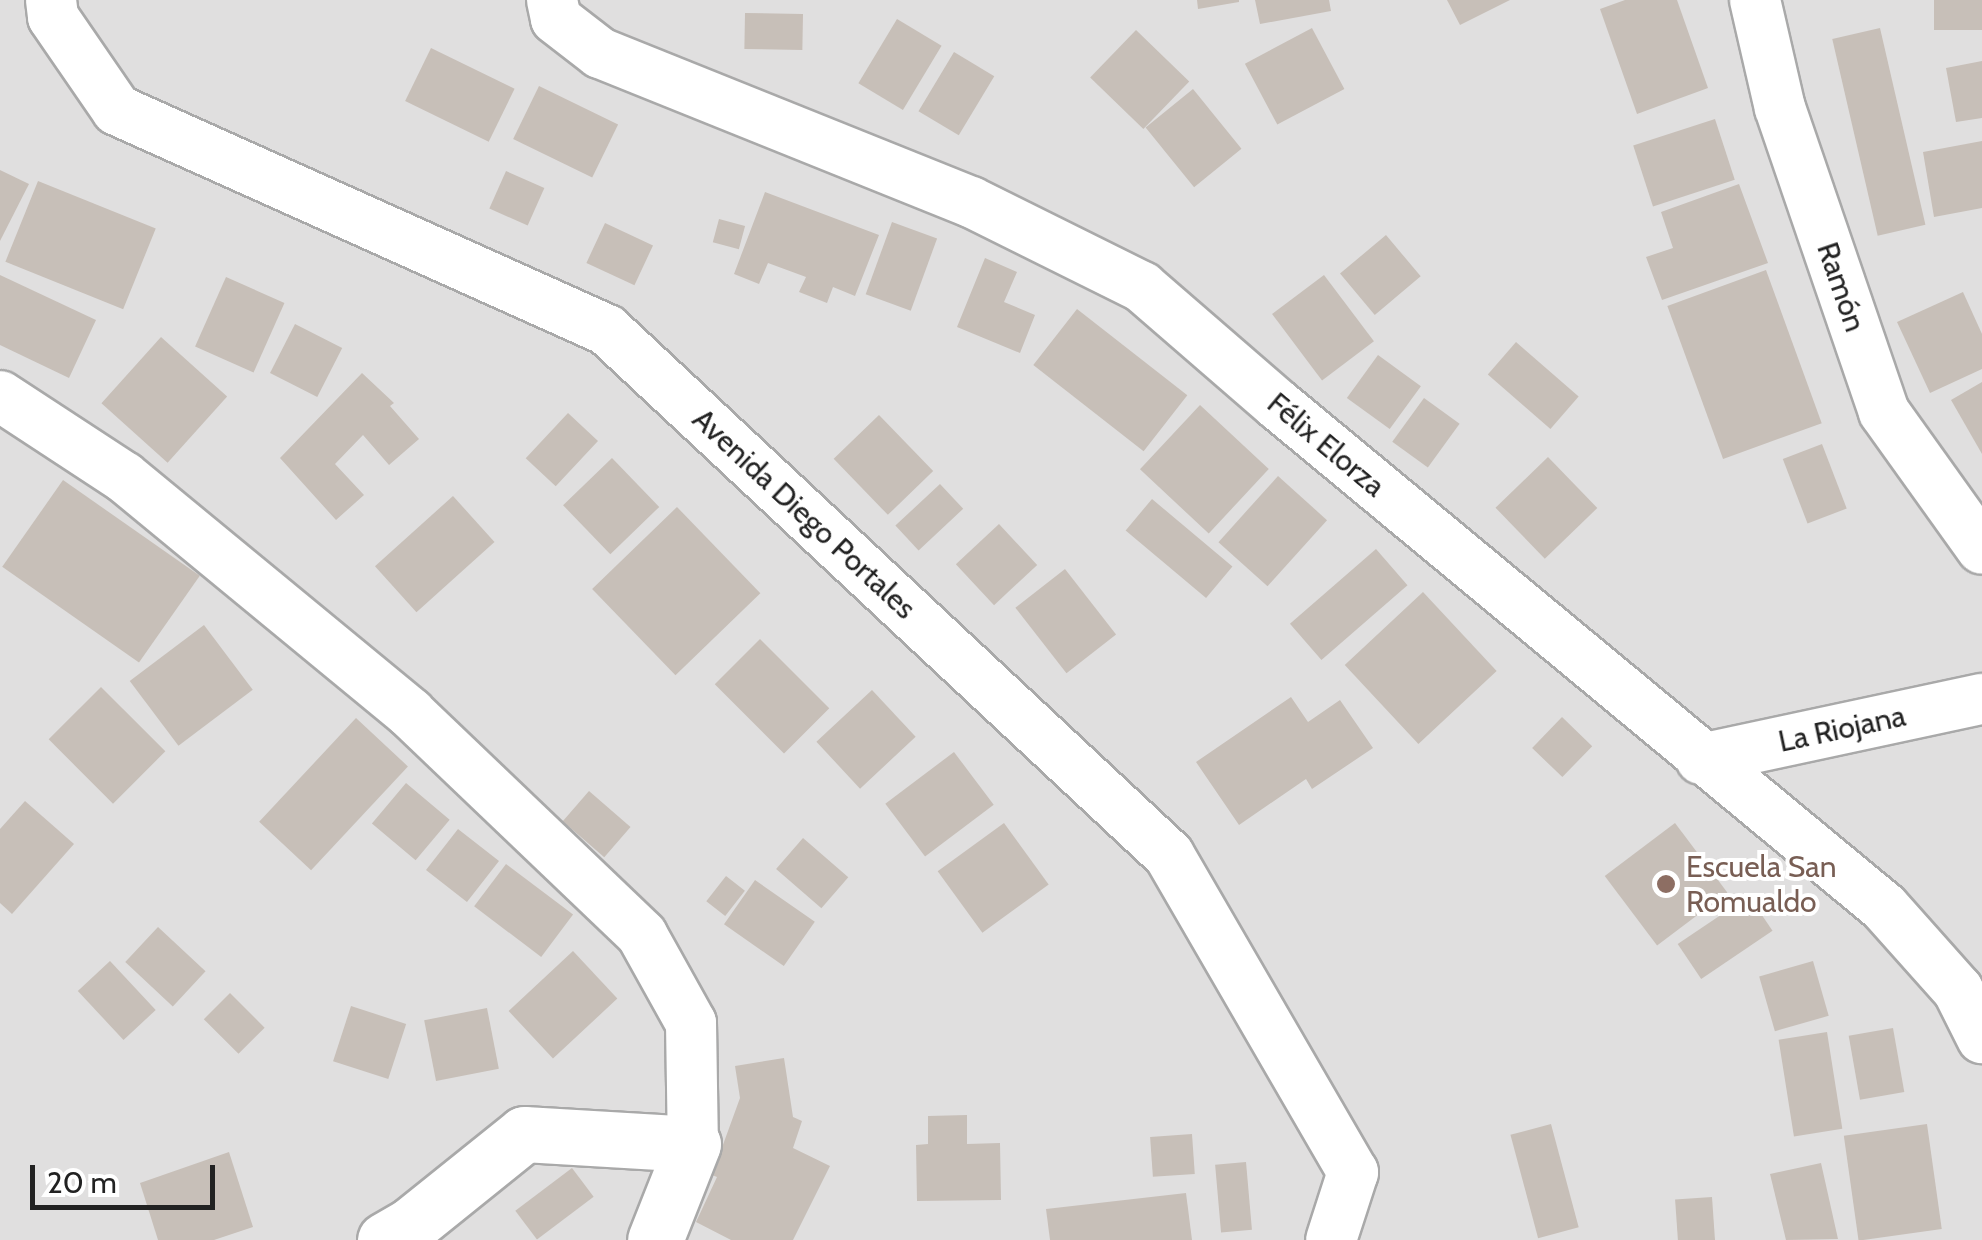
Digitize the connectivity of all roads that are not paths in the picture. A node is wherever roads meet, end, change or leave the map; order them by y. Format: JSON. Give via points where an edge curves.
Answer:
{"nodes":[{"id":1,"x":51,"y":0,"type":"edge"},
{"id":2,"x":1755,"y":0,"type":"edge"},
{"id":3,"x":554,"y":10,"type":"edge"},
{"id":4,"x":0,"y":396,"type":"edge"},
{"id":5,"x":1982,"y":548,"type":"edge"},
{"id":6,"x":1982,"y":699,"type":"edge"},
{"id":7,"x":1701,"y":758,"type":"junction"},
{"id":8,"x":1982,"y":1038,"type":"edge"},
{"id":9,"x":693,"y":1144,"type":"junction"},
{"id":10,"x":385,"y":1240,"type":"edge"},
{"id":11,"x":655,"y":1240,"type":"edge"},
{"id":12,"x":1330,"y":1240,"type":"edge"}],
"edges":[{"from":1,"to":12,"type":"street","name":"Avenida Diego Portales","via":[[53,17],[117,110],[607,330],[1170,856],[1353,1172]]},
{"from":2,"to":5,"type":"street","name":"Ramón","via":[[1780,108],[1884,412]]},
{"from":3,"to":7,"type":"street","name":"Félix Elorza","via":[[600,53],[971,202],[1142,287]]},
{"from":4,"to":9,"type":"street","via":[[124,478],[410,713],[642,935],[691,1023]]},
{"from":6,"to":7,"type":"street","name":"La Riojana"},
{"from":7,"to":8,"type":"street","name":"Félix Elorza","via":[[1884,906],[1958,990]]},
{"from":9,"to":10,"type":"street","via":[[524,1134]]},
{"from":9,"to":11,"type":"street"}]}
